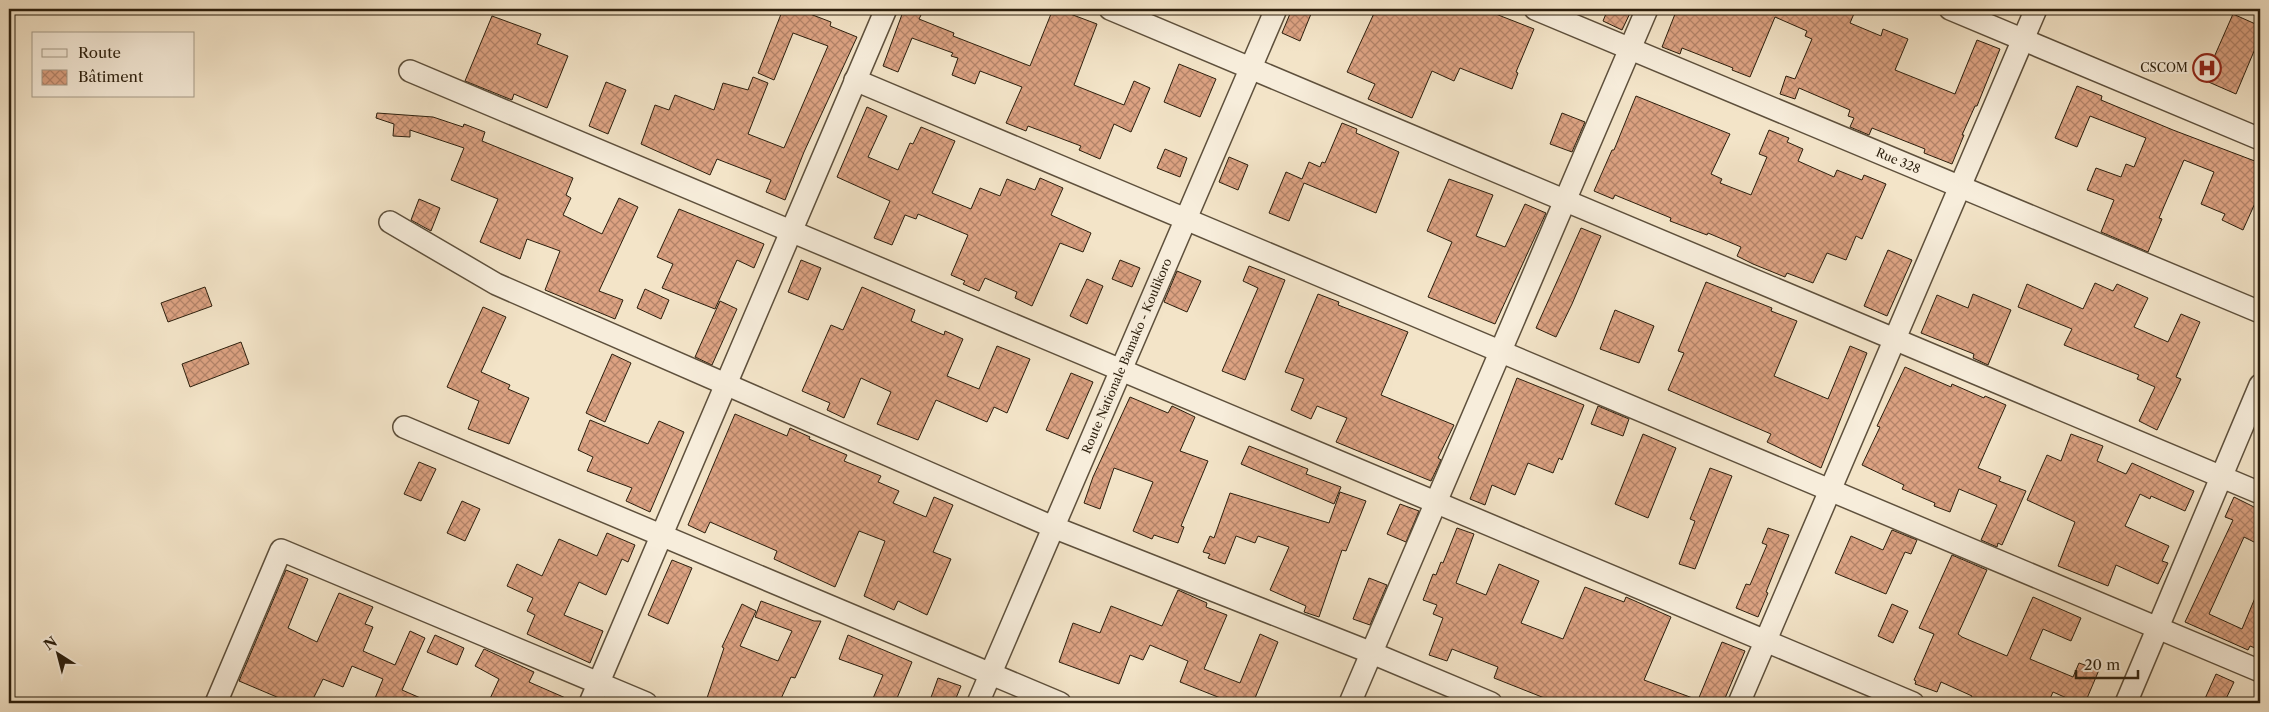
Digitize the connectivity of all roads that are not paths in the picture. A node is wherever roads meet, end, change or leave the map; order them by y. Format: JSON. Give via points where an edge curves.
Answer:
{"nodes":[{"id":1,"x":886,"y":9,"type":"edge"},
{"id":2,"x":1110,"y":9,"type":"edge"},
{"id":3,"x":1276,"y":9,"type":"edge"},
{"id":4,"x":1535,"y":9,"type":"edge"},
{"id":5,"x":1647,"y":9,"type":"edge"},
{"id":6,"x":1950,"y":9,"type":"edge"},
{"id":7,"x":2036,"y":9,"type":"edge"},
{"id":8,"x":2023,"y":40,"type":"junction"},
{"id":9,"x":1630,"y":48,"type":"junction"},
{"id":10,"x":1250,"y":68,"type":"junction"},
{"id":11,"x":410,"y":71,"type":"dead end"},
{"id":12,"x":856,"y":80,"type":"junction"},
{"id":13,"x":2260,"y":140,"type":"edge"},
{"id":14,"x":1960,"y":187,"type":"junction"},
{"id":15,"x":1566,"y":200,"type":"junction"},
{"id":16,"x":1186,"y":219,"type":"junction"},
{"id":17,"x":390,"y":222,"type":"dead end"},
{"id":18,"x":791,"y":231,"type":"junction"},
{"id":19,"x":2260,"y":312,"type":"edge"},
{"id":20,"x":1895,"y":339,"type":"junction"},
{"id":21,"x":1501,"y":351,"type":"junction"},
{"id":22,"x":1120,"y":370,"type":"junction"},
{"id":23,"x":727,"y":384,"type":"junction"},
{"id":24,"x":2260,"y":385,"type":"edge"},
{"id":25,"x":404,"y":427,"type":"dead end"},
{"id":26,"x":2222,"y":477,"type":"junction"},
{"id":27,"x":1831,"y":490,"type":"junction"},
{"id":28,"x":2260,"y":493,"type":"edge"},
{"id":29,"x":1436,"y":503,"type":"junction"},
{"id":30,"x":1053,"y":527,"type":"junction"},
{"id":31,"x":662,"y":536,"type":"junction"},
{"id":32,"x":2158,"y":628,"type":"junction"},
{"id":33,"x":1766,"y":642,"type":"junction"},
{"id":34,"x":1372,"y":653,"type":"junction"},
{"id":35,"x":2260,"y":671,"type":"edge"},
{"id":36,"x":990,"y":674,"type":"junction"},
{"id":37,"x":599,"y":684,"type":"junction"},
{"id":38,"x":219,"y":702,"type":"edge"},
{"id":39,"x":590,"y":703,"type":"edge"},
{"id":40,"x":646,"y":703,"type":"edge"},
{"id":41,"x":978,"y":703,"type":"edge"},
{"id":42,"x":1060,"y":703,"type":"edge"},
{"id":43,"x":1350,"y":703,"type":"edge"},
{"id":44,"x":1491,"y":703,"type":"edge"},
{"id":45,"x":1739,"y":703,"type":"edge"},
{"id":46,"x":1913,"y":703,"type":"edge"},
{"id":47,"x":2126,"y":703,"type":"edge"}],
"edges":[{"from":1,"to":12,"type":"street"},
{"from":2,"to":10,"type":"street"},
{"from":3,"to":10,"type":"street","name":"Route Nationale Bamako - Koulikoro"},
{"from":4,"to":9,"type":"street","name":"Rue 328"},
{"from":5,"to":9,"type":"street"},
{"from":6,"to":8,"type":"street"},
{"from":7,"to":8,"type":"street"},
{"from":8,"to":13,"type":"street"},
{"from":8,"to":14,"type":"street"},
{"from":9,"to":14,"type":"street","name":"Rue 328"},
{"from":9,"to":15,"type":"street"},
{"from":10,"to":15,"type":"street"},
{"from":10,"to":16,"type":"street","name":"Route Nationale Bamako - Koulikoro"},
{"from":11,"to":18,"type":"street"},
{"from":12,"to":16,"type":"street"},
{"from":12,"to":18,"type":"street"},
{"from":14,"to":19,"type":"street","name":"Rue 328"},
{"from":14,"to":20,"type":"street"},
{"from":15,"to":20,"type":"street"},
{"from":15,"to":21,"type":"street"},
{"from":16,"to":21,"type":"street"},
{"from":16,"to":22,"type":"street","name":"Route Nationale Bamako - Koulikoro"},
{"from":17,"to":23,"type":"street","via":[[496,284]]},
{"from":18,"to":22,"type":"street"},
{"from":18,"to":23,"type":"street"},
{"from":20,"to":26,"type":"street"},
{"from":20,"to":27,"type":"street"},
{"from":21,"to":27,"type":"street"},
{"from":21,"to":29,"type":"street"},
{"from":22,"to":29,"type":"street"},
{"from":22,"to":30,"type":"street","name":"Route Nationale Bamako - Koulikoro"},
{"from":23,"to":30,"type":"street"},
{"from":23,"to":31,"type":"street"},
{"from":24,"to":26,"type":"street"},
{"from":25,"to":31,"type":"street"},
{"from":26,"to":28,"type":"street"},
{"from":26,"to":32,"type":"street"},
{"from":27,"to":32,"type":"street"},
{"from":27,"to":33,"type":"street"},
{"from":29,"to":33,"type":"street"},
{"from":29,"to":34,"type":"street"},
{"from":30,"to":34,"type":"street"},
{"from":30,"to":36,"type":"street","name":"Route Nationale Bamako - Koulikoro"},
{"from":31,"to":36,"type":"street"},
{"from":31,"to":37,"type":"street"},
{"from":32,"to":35,"type":"street"},
{"from":32,"to":47,"type":"street"},
{"from":33,"to":45,"type":"street"},
{"from":33,"to":46,"type":"street"},
{"from":34,"to":43,"type":"street"},
{"from":34,"to":44,"type":"street"},
{"from":36,"to":41,"type":"street","name":"Route Nationale Bamako - Koulikoro"},
{"from":36,"to":42,"type":"street"},
{"from":37,"to":38,"type":"street","via":[[282,550]]},
{"from":37,"to":39,"type":"street"},
{"from":37,"to":40,"type":"street"}]}
